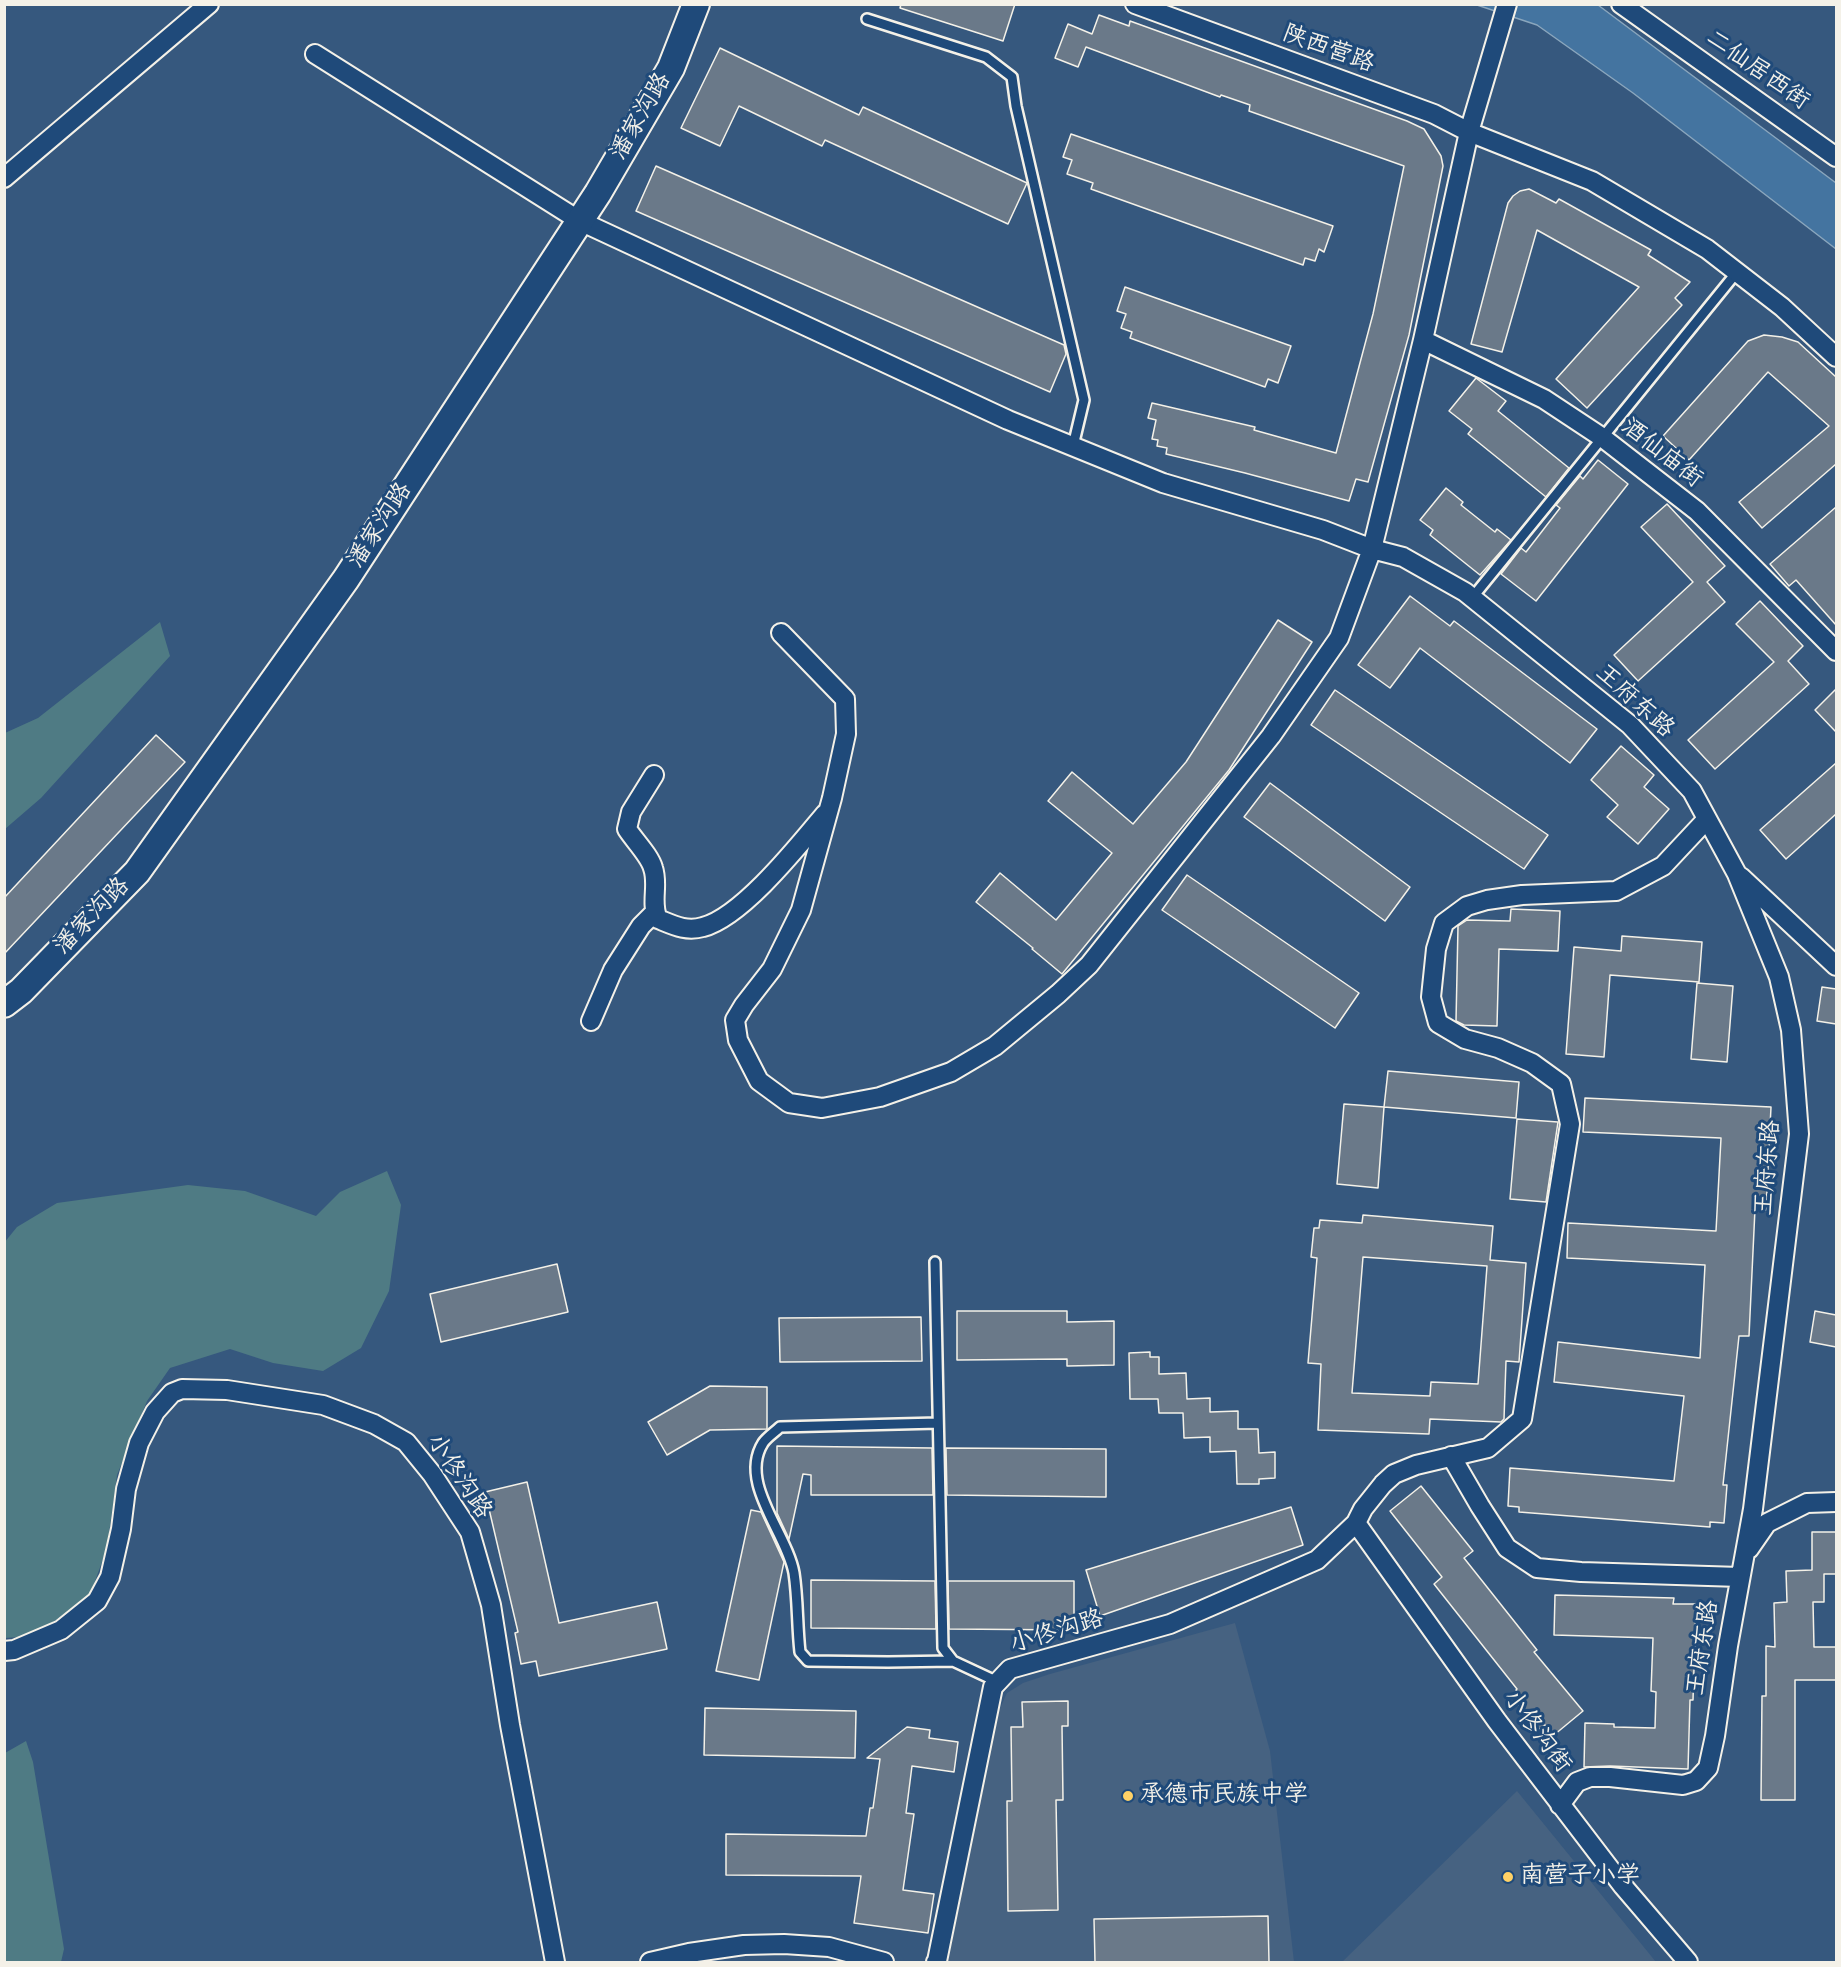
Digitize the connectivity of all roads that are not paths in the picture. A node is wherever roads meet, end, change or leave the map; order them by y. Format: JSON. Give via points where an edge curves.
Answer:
{"nodes":[{"id":1,"x":209,"y":4,"type":"edge"},
{"id":2,"x":696,"y":4,"type":"edge"},
{"id":3,"x":1135,"y":4,"type":"edge"},
{"id":4,"x":1621,"y":4,"type":"edge"},
{"id":5,"x":1505,"y":12,"type":"edge"},
{"id":6,"x":867,"y":19,"type":"dead end"},
{"id":7,"x":315,"y":54,"type":"dead end"},
{"id":8,"x":1469,"y":132,"type":"junction"},
{"id":9,"x":1836,"y":157,"type":"edge"},
{"id":10,"x":4,"y":178,"type":"edge"},
{"id":11,"x":580,"y":221,"type":"junction"},
{"id":12,"x":1737,"y":272,"type":"junction"},
{"id":13,"x":1423,"y":339,"type":"junction"},
{"id":14,"x":1836,"y":357,"type":"edge"},
{"id":15,"x":1602,"y":438,"type":"junction"},
{"id":16,"x":1073,"y":446,"type":"junction"},
{"id":17,"x":1372,"y":549,"type":"junction"},
{"id":18,"x":1472,"y":598,"type":"junction"},
{"id":19,"x":781,"y":633,"type":"dead end"},
{"id":20,"x":1836,"y":651,"type":"edge"},
{"id":21,"x":654,"y":775,"type":"dead end"},
{"id":22,"x":828,"y":810,"type":"junction"},
{"id":23,"x":1707,"y":819,"type":"junction"},
{"id":24,"x":1737,"y":874,"type":"junction"},
{"id":25,"x":655,"y":912,"type":"junction"},
{"id":26,"x":1836,"y":966,"type":"edge"},
{"id":27,"x":4,"y":1004,"type":"edge"},
{"id":28,"x":591,"y":1021,"type":"dead end"},
{"id":29,"x":935,"y":1262,"type":"dead end"},
{"id":30,"x":938,"y":1423,"type":"junction"},
{"id":31,"x":1451,"y":1456,"type":"junction"},
{"id":32,"x":1836,"y":1502,"type":"edge"},
{"id":33,"x":1356,"y":1523,"type":"junction"},
{"id":34,"x":1745,"y":1556,"type":"junction"},
{"id":35,"x":1740,"y":1577,"type":"junction"},
{"id":36,"x":4,"y":1651,"type":"edge"},
{"id":37,"x":952,"y":1661,"type":"junction"},
{"id":38,"x":998,"y":1682,"type":"junction"},
{"id":39,"x":1560,"y":1804,"type":"junction"},
{"id":40,"x":555,"y":1962,"type":"edge"},
{"id":41,"x":650,"y":1962,"type":"edge"},
{"id":42,"x":884,"y":1962,"type":"edge"},
{"id":43,"x":936,"y":1962,"type":"edge"},
{"id":44,"x":1688,"y":1962,"type":"edge"}],
"edges":[{"from":1,"to":10,"type":"street"},
{"from":2,"to":11,"type":"street","name":"潘家沟路","via":[[671,68]]},
{"from":3,"to":8,"type":"street","name":"陕西营路","via":[[1434,114]]},
{"from":4,"to":9,"type":"street","name":"二仙居西街"},
{"from":5,"to":8,"type":"street"},
{"from":6,"to":16,"type":"lane","via":[[986,57],[1012,76],[1084,400]]},
{"from":7,"to":11,"type":"street","name":"王府东路"},
{"from":8,"to":12,"type":"street","name":"陕西营路","via":[[1592,181],[1707,249]]},
{"from":8,"to":13,"type":"street"},
{"from":11,"to":16,"type":"street","name":"王府东路","via":[[1008,420]]},
{"from":11,"to":27,"type":"street","name":"潘家沟路","via":[[346,579],[137,872]]},
{"from":12,"to":14,"type":"street","name":"陕西营路"},
{"from":12,"to":15,"type":"lane"},
{"from":13,"to":15,"type":"street","name":"酒仙庙街","via":[[1544,399]]},
{"from":13,"to":17,"type":"street"},
{"from":15,"to":18,"type":"lane"},
{"from":15,"to":20,"type":"street","name":"酒仙庙街","via":[[1697,511]]},
{"from":16,"to":17,"type":"street","name":"王府东路","via":[[1163,483],[1323,530]]},
{"from":17,"to":18,"type":"street","name":"王府东路","via":[[1403,557]]},
{"from":17,"to":22,"type":"street","via":[[1339,638],[1271,736],[1089,964],[995,1046],[951,1071],[880,1097],[822,1108],[789,1103],[759,1081],[738,1040],[735,1020],[772,969],[801,910]]},
{"from":18,"to":23,"type":"street","name":"王府东路","via":[[1630,725],[1692,791]]},
{"from":19,"to":22,"type":"street","via":[[845,699],[846,734]]},
{"from":21,"to":25,"type":"street","via":[[631,812],[627,829],[653,867]]},
{"from":22,"to":25,"type":"street","via":[[753,894],[722,920],[702,928],[681,929],[658,919]]},
{"from":23,"to":24,"type":"street","name":"王府东路"},
{"from":23,"to":31,"type":"street","name":"小佟沟路","via":[[1662,866],[1616,891],[1486,900],[1467,906],[1444,923],[1436,949],[1431,997],[1438,1023],[1465,1039],[1532,1063],[1561,1084],[1570,1124],[1522,1419],[1488,1448]]},
{"from":24,"to":26,"type":"street"},
{"from":24,"to":34,"type":"street","name":"王府东路","via":[[1779,977],[1791,1030],[1800,1134]]},
{"from":25,"to":28,"type":"street","via":[[641,926],[613,970]]},
{"from":29,"to":30,"type":"lane"},
{"from":30,"to":37,"type":"lane","via":[[943,1648]]},
{"from":30,"to":37,"type":"lane","via":[[780,1426],[763,1443],[757,1462],[757,1483],[794,1572],[801,1652],[808,1661]]},
{"from":31,"to":33,"type":"street","name":"小佟沟路","via":[[1394,1474],[1363,1509]]},
{"from":31,"to":35,"type":"street","via":[[1507,1548],[1537,1568]]},
{"from":32,"to":34,"type":"street","via":[[1807,1503],[1767,1523]]},
{"from":33,"to":38,"type":"street","name":"小佟沟路","via":[[1317,1560],[1250,1590],[1170,1624],[1010,1669]]},
{"from":33,"to":39,"type":"street","name":"小佟沟街"},
{"from":34,"to":35,"type":"street","name":"王府东路"},
{"from":35,"to":39,"type":"street","name":"王府东路","via":[[1708,1768],[1696,1781],[1683,1785],[1590,1777],[1577,1782]]},
{"from":36,"to":40,"type":"street","name":"小佟沟路","via":[[61,1630],[97,1601],[110,1577],[139,1443],[155,1412],[172,1393],[182,1389],[227,1390],[323,1404],[374,1424],[406,1442],[470,1532],[491,1605]]},
{"from":37,"to":38,"type":"lane"},
{"from":38,"to":43,"type":"street","name":"小佟沟路","via":[[986,1717]]},
{"from":39,"to":44,"type":"street","name":"小佟沟街"},
{"from":41,"to":42,"type":"street","via":[[744,1945],[784,1944],[830,1947]]}]}
